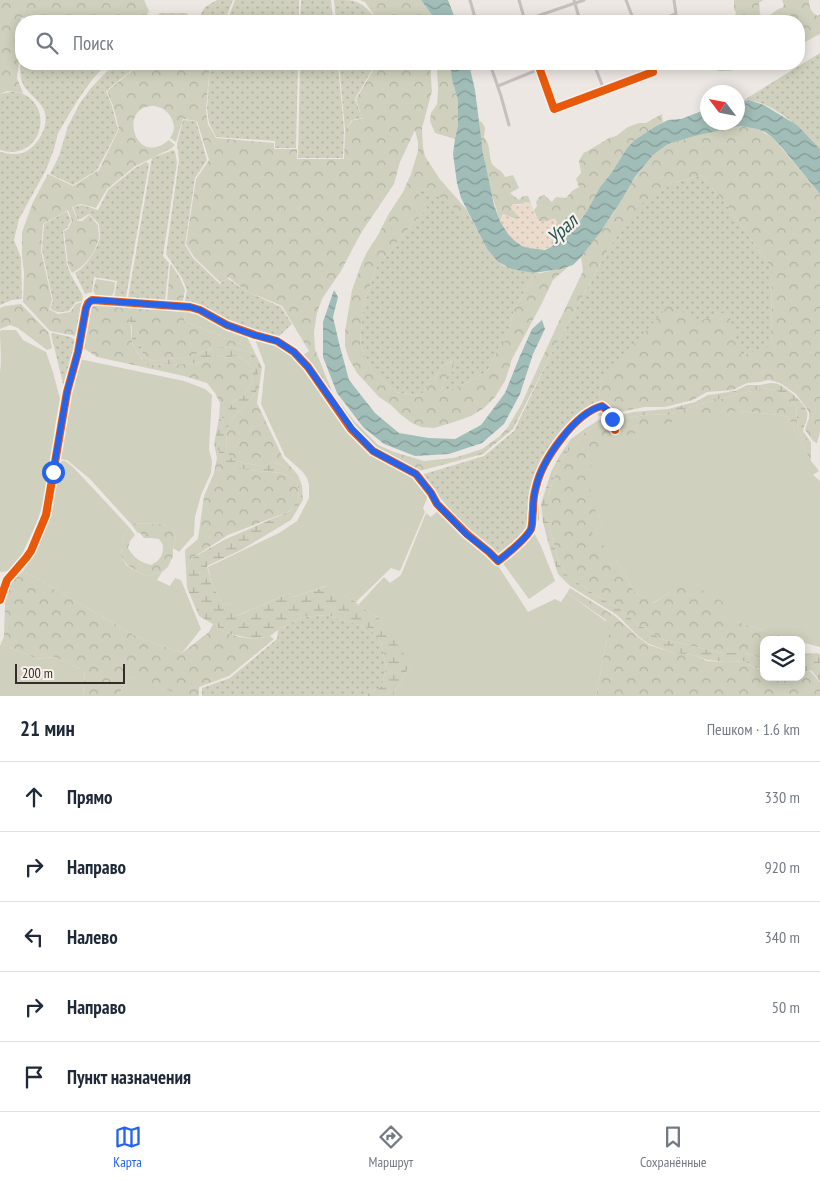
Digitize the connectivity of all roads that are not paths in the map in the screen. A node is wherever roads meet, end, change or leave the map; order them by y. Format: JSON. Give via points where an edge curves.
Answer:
{"nodes":[{"id":1,"x":470,"y":0,"type":"edge"},
{"id":2,"x":519,"y":0,"type":"edge"},
{"id":3,"x":584,"y":0,"type":"edge"},
{"id":4,"x":626,"y":0,"type":"edge"},
{"id":5,"x":674,"y":0,"type":"edge"},
{"id":6,"x":574,"y":2,"type":"edge"},
{"id":7,"x":474,"y":15,"type":"edge"},
{"id":8,"x":523,"y":15,"type":"edge"},
{"id":9,"x":540,"y":15,"type":"edge"},
{"id":10,"x":578,"y":15,"type":"edge"},
{"id":11,"x":632,"y":15,"type":"edge"},
{"id":12,"x":673,"y":15,"type":"edge"},
{"id":13,"x":492,"y":70,"type":"edge"},
{"id":14,"x":538,"y":70,"type":"edge"},
{"id":15,"x":540,"y":70,"type":"edge"},
{"id":16,"x":596,"y":70,"type":"edge"},
{"id":17,"x":652,"y":70,"type":"edge"},
{"id":18,"x":498,"y":86,"type":"junction"},
{"id":19,"x":604,"y":90,"type":"junction"},
{"id":20,"x":509,"y":125,"type":"dead end"},
{"id":21,"x":615,"y":430,"type":"dead end"},
{"id":22,"x":0,"y":600,"type":"edge"}],
"edges":[{"from":1,"to":7,"type":"street"},
{"from":2,"to":8,"type":"street"},
{"from":3,"to":6,"type":"street"},
{"from":4,"to":11,"type":"street"},
{"from":5,"to":12,"type":"street","via":[[676,14]]},
{"from":6,"to":9,"type":"street"},
{"from":6,"to":10,"type":"street"},
{"from":13,"to":18,"type":"street"},
{"from":14,"to":18,"type":"street"},
{"from":15,"to":19,"type":"street","via":[[554,109]]},
{"from":16,"to":19,"type":"street"},
{"from":17,"to":19,"type":"street"},
{"from":18,"to":20,"type":"street"},
{"from":21,"to":22,"type":"street","via":[[608,410],[602,406],[583,416],[567,432],[539,476],[530,531],[498,561],[437,504],[416,474],[373,451],[352,429],[308,367],[277,341],[227,325],[190,307],[92,300],[86,308],[67,392],[46,515],[31,551],[7,580]]}]}
